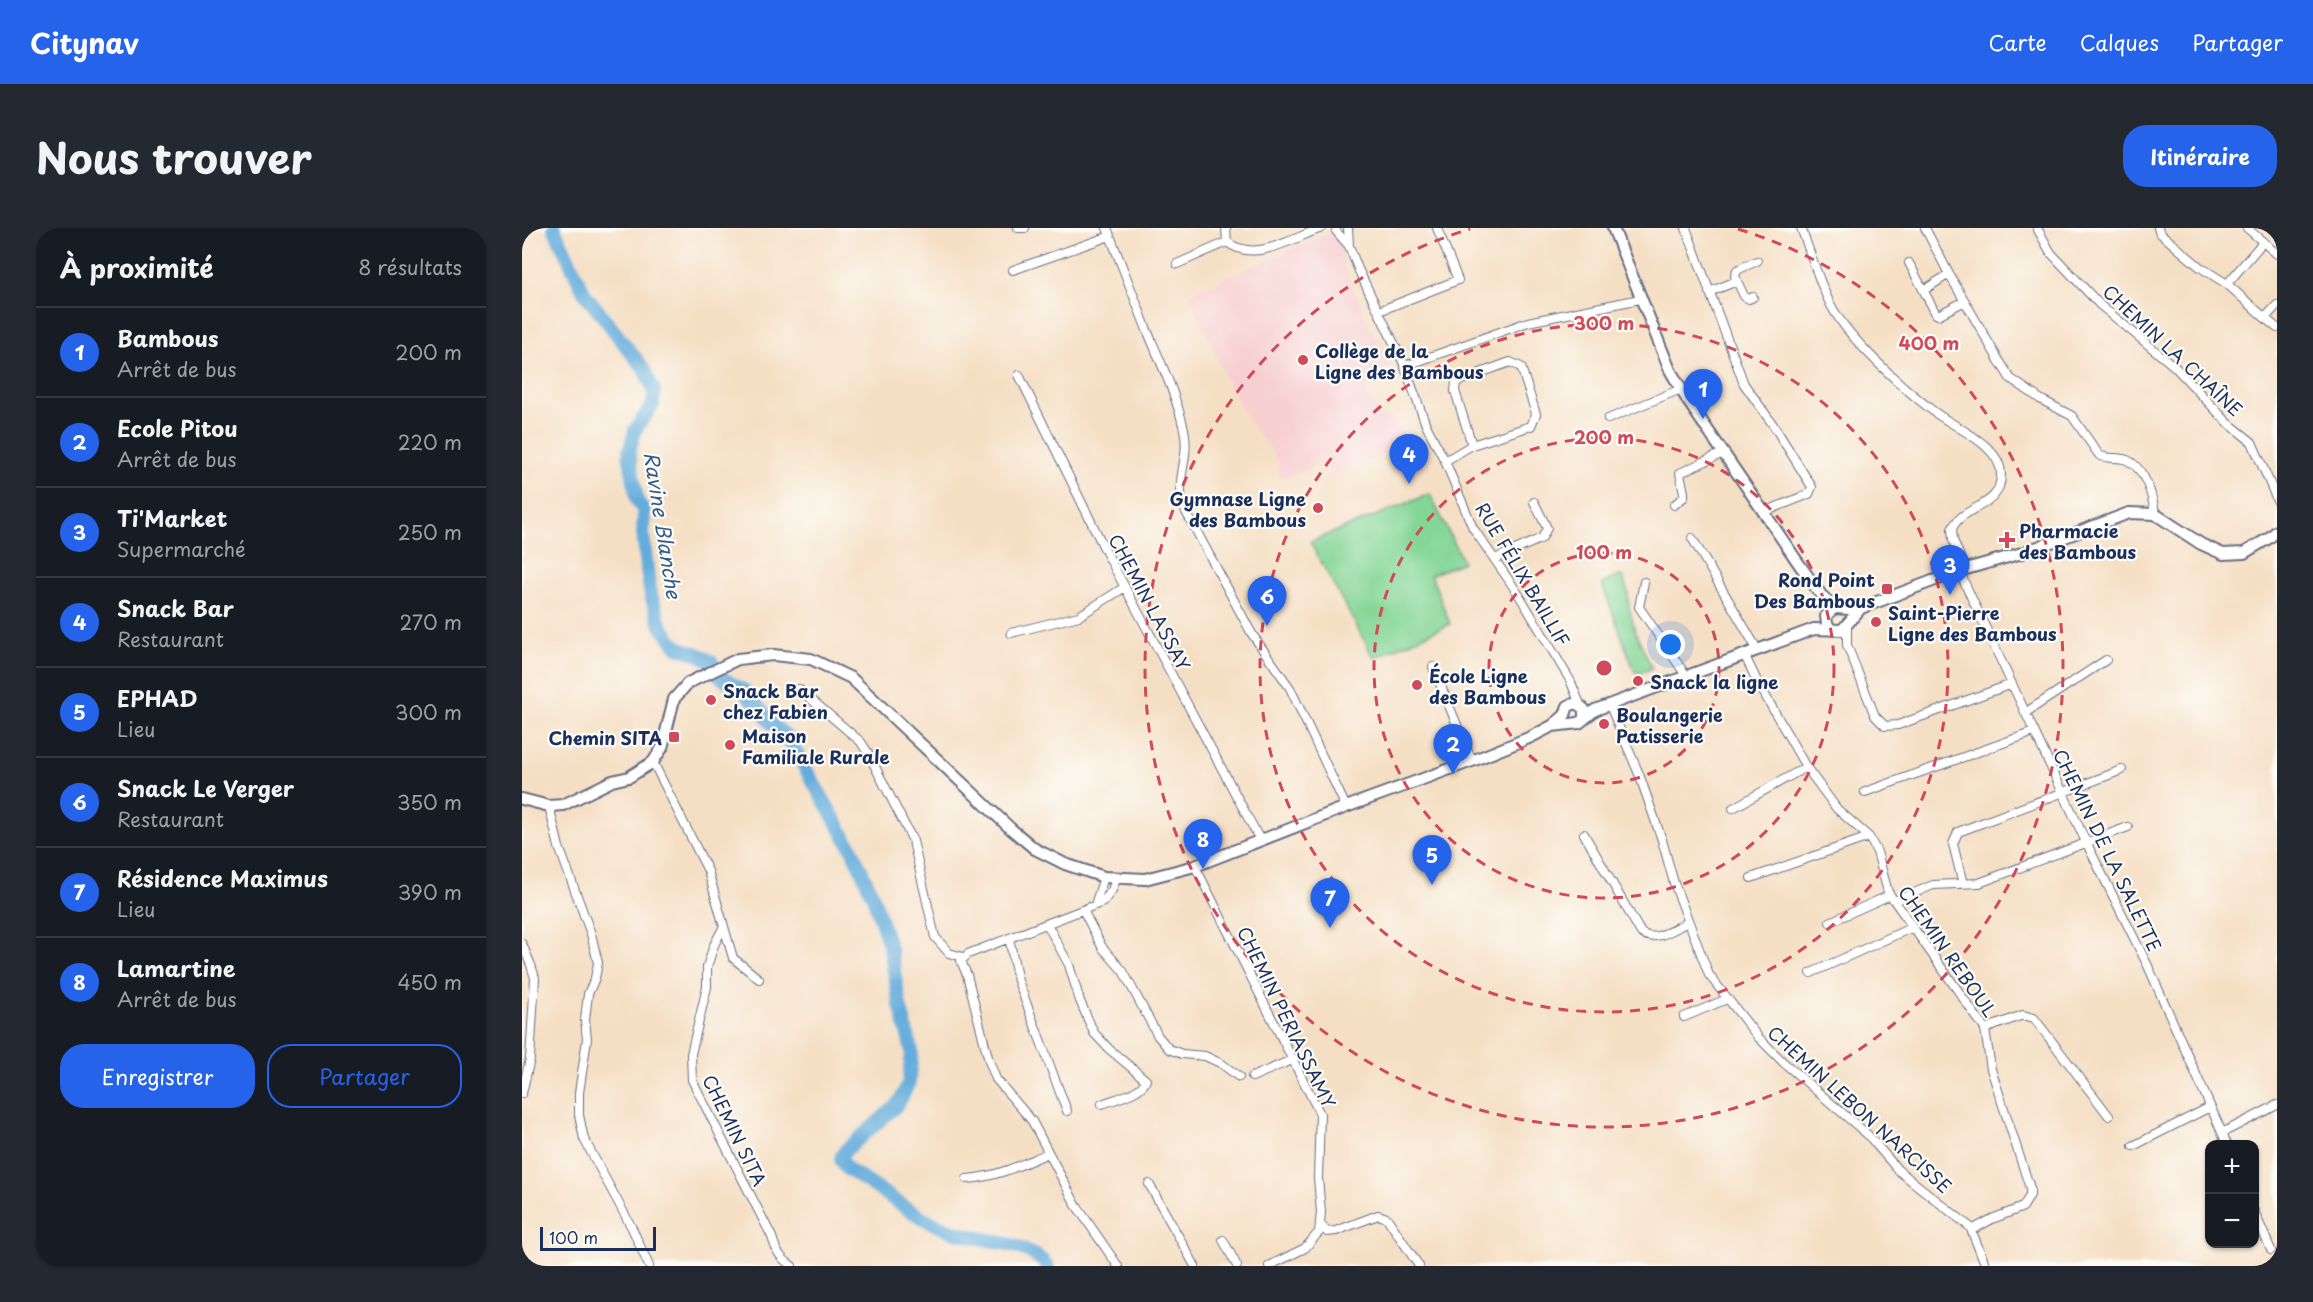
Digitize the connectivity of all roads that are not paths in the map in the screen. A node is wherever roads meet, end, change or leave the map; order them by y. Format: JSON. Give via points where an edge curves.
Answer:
{"nodes":[{"id":1,"x":1018,"y":228,"type":"edge"},
{"id":2,"x":1025,"y":228,"type":"edge"},
{"id":3,"x":1226,"y":228,"type":"edge"},
{"id":4,"x":1322,"y":228,"type":"edge"},
{"id":5,"x":1347,"y":228,"type":"edge"},
{"id":6,"x":1437,"y":228,"type":"edge"},
{"id":7,"x":1613,"y":228,"type":"edge"},
{"id":8,"x":1686,"y":228,"type":"edge"},
{"id":9,"x":1801,"y":228,"type":"edge"},
{"id":10,"x":1925,"y":228,"type":"edge"},
{"id":11,"x":2037,"y":228,"type":"edge"},
{"id":12,"x":2158,"y":228,"type":"edge"},
{"id":13,"x":2247,"y":228,"type":"edge"},
{"id":14,"x":1333,"y":230,"type":"edge"},
{"id":15,"x":1108,"y":232,"type":"edge"},
{"id":16,"x":1227,"y":242,"type":"junction"},
{"id":17,"x":2263,"y":242,"type":"junction"},
{"id":18,"x":1349,"y":246,"type":"junction"},
{"id":19,"x":2277,"y":254,"type":"edge"},
{"id":20,"x":1757,"y":261,"type":"dead end"},
{"id":21,"x":1909,"y":263,"type":"dead end"},
{"id":22,"x":1177,"y":264,"type":"dead end"},
{"id":23,"x":1013,"y":270,"type":"dead end"},
{"id":24,"x":1949,"y":274,"type":"junction"},
{"id":25,"x":1737,"y":281,"type":"junction"},
{"id":26,"x":2227,"y":284,"type":"junction"},
{"id":27,"x":1924,"y":290,"type":"junction"},
{"id":28,"x":1709,"y":292,"type":"junction"},
{"id":29,"x":1753,"y":297,"type":"dead end"},
{"id":30,"x":1640,"y":299,"type":"junction"},
{"id":31,"x":1965,"y":301,"type":"junction"},
{"id":32,"x":2277,"y":305,"type":"edge"},
{"id":33,"x":1379,"y":311,"type":"junction"},
{"id":34,"x":2265,"y":318,"type":"junction"},
{"id":35,"x":2277,"y":328,"type":"edge"},
{"id":36,"x":1405,"y":366,"type":"junction"},
{"id":37,"x":1019,"y":375,"type":"dead end"},
{"id":38,"x":1681,"y":389,"type":"junction"},
{"id":39,"x":1608,"y":419,"type":"dead end"},
{"id":40,"x":1472,"y":445,"type":"junction"},
{"id":41,"x":1723,"y":453,"type":"junction"},
{"id":42,"x":1445,"y":461,"type":"junction"},
{"id":43,"x":2277,"y":500,"type":"edge"},
{"id":44,"x":1534,"y":502,"type":"dead end"},
{"id":45,"x":1674,"y":505,"type":"dead end"},
{"id":46,"x":1764,"y":512,"type":"junction"},
{"id":47,"x":2155,"y":514,"type":"junction"},
{"id":48,"x":2277,"y":531,"type":"edge"},
{"id":49,"x":1692,"y":538,"type":"dead end"},
{"id":50,"x":1495,"y":559,"type":"junction"},
{"id":51,"x":1962,"y":570,"type":"junction"},
{"id":52,"x":1644,"y":582,"type":"dead end"},
{"id":53,"x":1125,"y":587,"type":"junction"},
{"id":54,"x":1861,"y":608,"type":"junction"},
{"id":55,"x":1833,"y":611,"type":"junction"},
{"id":56,"x":1848,"y":624,"type":"junction"},
{"id":57,"x":1815,"y":629,"type":"junction"},
{"id":58,"x":1833,"y":630,"type":"junction"},
{"id":59,"x":1011,"y":633,"type":"dead end"},
{"id":60,"x":1847,"y":645,"type":"junction"},
{"id":61,"x":1757,"y":649,"type":"junction"},
{"id":62,"x":1744,"y":654,"type":"junction"},
{"id":63,"x":2106,"y":660,"type":"dead end"},
{"id":64,"x":1433,"y":667,"type":"dead end"},
{"id":65,"x":1688,"y":676,"type":"junction"},
{"id":66,"x":2012,"y":684,"type":"junction"},
{"id":67,"x":1571,"y":686,"type":"junction"},
{"id":68,"x":799,"y":689,"type":"dead end"},
{"id":69,"x":1581,"y":705,"type":"junction"},
{"id":70,"x":1610,"y":706,"type":"junction"},
{"id":71,"x":1595,"y":710,"type":"junction"},
{"id":72,"x":1566,"y":711,"type":"junction"},
{"id":73,"x":2025,"y":713,"type":"junction"},
{"id":74,"x":1584,"y":719,"type":"junction"},
{"id":75,"x":1573,"y":724,"type":"junction"},
{"id":76,"x":1552,"y":726,"type":"junction"},
{"id":77,"x":2034,"y":732,"type":"junction"},
{"id":78,"x":653,"y":762,"type":"junction"},
{"id":79,"x":1472,"y":762,"type":"junction"},
{"id":80,"x":1806,"y":767,"type":"junction"},
{"id":81,"x":2122,"y":770,"type":"dead end"},
{"id":82,"x":1866,"y":792,"type":"dead end"},
{"id":83,"x":2063,"y":793,"type":"junction"},
{"id":84,"x":522,"y":799,"type":"edge"},
{"id":85,"x":549,"y":807,"type":"junction"},
{"id":86,"x":1346,"y":807,"type":"junction"},
{"id":87,"x":1733,"y":808,"type":"dead end"},
{"id":88,"x":2128,"y":827,"type":"dead end"},
{"id":89,"x":1584,"y":834,"type":"dead end"},
{"id":90,"x":1869,"y":837,"type":"junction"},
{"id":91,"x":1260,"y":840,"type":"junction"},
{"id":92,"x":2086,"y":842,"type":"junction"},
{"id":93,"x":1195,"y":866,"type":"junction"},
{"id":94,"x":1104,"y":877,"type":"junction"},
{"id":95,"x":1751,"y":878,"type":"dead end"},
{"id":96,"x":1116,"y":879,"type":"junction"},
{"id":97,"x":1963,"y":884,"type":"junction"},
{"id":98,"x":1892,"y":898,"type":"junction"},
{"id":99,"x":1095,"y":905,"type":"junction"},
{"id":100,"x":1083,"y":910,"type":"junction"},
{"id":101,"x":1688,"y":922,"type":"junction"},
{"id":102,"x":1830,"y":922,"type":"dead end"},
{"id":103,"x":1047,"y":924,"type":"junction"},
{"id":104,"x":1913,"y":927,"type":"junction"},
{"id":105,"x":723,"y":928,"type":"junction"},
{"id":106,"x":1009,"y":938,"type":"junction"},
{"id":107,"x":522,"y":944,"type":"edge"},
{"id":108,"x":965,"y":956,"type":"junction"},
{"id":109,"x":1811,"y":973,"type":"dead end"},
{"id":110,"x":759,"y":979,"type":"dead end"},
{"id":111,"x":1727,"y":999,"type":"junction"},
{"id":112,"x":1684,"y":1017,"type":"dead end"},
{"id":113,"x":1985,"y":1029,"type":"junction"},
{"id":114,"x":1294,"y":1059,"type":"junction"},
{"id":115,"x":1239,"y":1077,"type":"dead end"},
{"id":116,"x":1252,"y":1077,"type":"dead end"},
{"id":117,"x":522,"y":1093,"type":"edge"},
{"id":118,"x":1102,"y":1104,"type":"dead end"},
{"id":119,"x":2277,"y":1105,"type":"edge"},
{"id":120,"x":2210,"y":1107,"type":"junction"},
{"id":121,"x":1067,"y":1111,"type":"dead end"},
{"id":122,"x":2109,"y":1116,"type":"dead end"},
{"id":123,"x":2222,"y":1134,"type":"junction"},
{"id":124,"x":2225,"y":1140,"type":"edge"},
{"id":125,"x":2133,"y":1146,"type":"dead end"},
{"id":126,"x":1048,"y":1154,"type":"junction"},
{"id":127,"x":967,"y":1179,"type":"dead end"},
{"id":128,"x":1149,"y":1184,"type":"dead end"},
{"id":129,"x":2259,"y":1222,"type":"edge"},
{"id":130,"x":1320,"y":1224,"type":"junction"},
{"id":131,"x":1972,"y":1230,"type":"junction"},
{"id":132,"x":1223,"y":1240,"type":"dead end"},
{"id":133,"x":2271,"y":1250,"type":"dead end"},
{"id":134,"x":649,"y":1266,"type":"edge"},
{"id":135,"x":792,"y":1266,"type":"edge"},
{"id":136,"x":1118,"y":1266,"type":"edge"},
{"id":137,"x":1195,"y":1266,"type":"edge"},
{"id":138,"x":1237,"y":1266,"type":"edge"},
{"id":139,"x":1269,"y":1266,"type":"edge"},
{"id":140,"x":1419,"y":1266,"type":"edge"},
{"id":141,"x":1986,"y":1266,"type":"edge"}],
"edges":[{"from":1,"to":2,"type":"street"},
{"from":3,"to":16,"type":"street"},
{"from":4,"to":16,"type":"street","via":[[1263,250],[1234,248]]},
{"from":5,"to":14,"type":"street"},
{"from":5,"to":18,"type":"street","name":"RUE FÉLIX BAILLIF"},
{"from":6,"to":33,"type":"street","via":[[1458,280]]},
{"from":7,"to":30,"type":"main road"},
{"from":8,"to":28,"type":"street"},
{"from":9,"to":51,"type":"street","name":"CHEMIN DE LA SALETTE","via":[[1826,294],[1846,327],[1905,387],[1985,445],[1998,462],[2001,472],[1996,494],[1961,518],[1952,529]]},
{"from":10,"to":24,"type":"street"},
{"from":11,"to":43,"type":"street","name":"CHEMIN LA CHAÎNE","via":[[2051,253],[2100,305],[2175,367],[2227,422],[2252,442]]},
{"from":12,"to":26,"type":"street","via":[[2200,267]]},
{"from":13,"to":17,"type":"street"},
{"from":14,"to":18,"type":"street","name":"RUE FÉLIX BAILLIF"},
{"from":15,"to":23,"type":"street"},
{"from":15,"to":86,"type":"street","via":[[1177,404],[1186,441],[1179,485],[1185,510],[1252,634],[1290,688]]},
{"from":16,"to":22,"type":"street"},
{"from":17,"to":19,"type":"street"},
{"from":17,"to":26,"type":"street"},
{"from":18,"to":33,"type":"street","name":"RUE FÉLIX BAILLIF"},
{"from":20,"to":25,"type":"street","via":[[1737,270]]},
{"from":21,"to":27,"type":"street"},
{"from":24,"to":27,"type":"street"},
{"from":24,"to":31,"type":"street"},
{"from":25,"to":28,"type":"street"},
{"from":25,"to":29,"type":"street","via":[[1744,296]]},
{"from":26,"to":34,"type":"street"},
{"from":27,"to":31,"type":"street","via":[[1938,315]]},
{"from":28,"to":46,"type":"street","via":[[1744,384],[1812,487],[1809,494]]},
{"from":30,"to":36,"type":"street","via":[[1528,322]]},
{"from":30,"to":38,"type":"main road"},
{"from":31,"to":47,"type":"street","via":[[2010,378],[2072,416],[2099,455],[2134,464],[2152,494]]},
{"from":32,"to":34,"type":"street"},
{"from":33,"to":36,"type":"street","name":"RUE FÉLIX BAILLIF"},
{"from":34,"to":35,"type":"street"},
{"from":36,"to":42,"type":"street","name":"RUE FÉLIX BAILLIF","via":[[1425,425]]},
{"from":37,"to":53,"type":"street","name":"CHEMIN LASSAY"},
{"from":38,"to":39,"type":"street"},
{"from":38,"to":41,"type":"main road"},
{"from":40,"to":40,"type":"street","via":[[1531,426],[1536,414],[1521,367],[1510,362],[1456,382],[1455,391]]},
{"from":40,"to":42,"type":"street"},
{"from":41,"to":45,"type":"street","via":[[1680,473],[1684,497]]},
{"from":41,"to":46,"type":"main road"},
{"from":42,"to":50,"type":"street","name":"RUE FÉLIX BAILLIF","via":[[1473,528]]},
{"from":44,"to":50,"type":"street","via":[[1547,528],[1542,538]]},
{"from":46,"to":55,"type":"main road"},
{"from":47,"to":48,"type":"main road","via":[[2223,554],[2244,553]]},
{"from":47,"to":51,"type":"main road","via":[[2128,513],[2022,553]]},
{"from":49,"to":61,"type":"street"},
{"from":50,"to":67,"type":"street","name":"RUE FÉLIX BAILLIF"},
{"from":51,"to":54,"type":"main road"},
{"from":51,"to":66,"type":"street","name":"CHEMIN DE LA SALETTE"},
{"from":52,"to":65,"type":"street","via":[[1639,607]]},
{"from":53,"to":59,"type":"street","via":[[1079,616]]},
{"from":53,"to":91,"type":"street","name":"CHEMIN LASSAY"},
{"from":54,"to":55,"type":"main road"},
{"from":54,"to":56,"type":"main road"},
{"from":55,"to":56,"type":"main road","via":[[1848,615]]},
{"from":55,"to":57,"type":"main road"},
{"from":55,"to":58,"type":"main road","via":[[1827,624]]},
{"from":56,"to":58,"type":"main road","via":[[1842,630]]},
{"from":56,"to":60,"type":"street"},
{"from":57,"to":58,"type":"main road"},
{"from":57,"to":61,"type":"main road"},
{"from":58,"to":60,"type":"street"},
{"from":60,"to":66,"type":"street","via":[[1875,716],[1885,726],[1898,725]]},
{"from":61,"to":62,"type":"main road"},
{"from":62,"to":65,"type":"main road"},
{"from":62,"to":80,"type":"street","name":"CHEMIN REBOUL"},
{"from":63,"to":73,"type":"street"},
{"from":64,"to":79,"type":"street"},
{"from":65,"to":70,"type":"main road"},
{"from":66,"to":73,"type":"street","name":"CHEMIN DE LA SALETTE"},
{"from":67,"to":69,"type":"street","name":"RUE FÉLIX BAILLIF"},
{"from":67,"to":72,"type":"street"},
{"from":68,"to":108,"type":"street","via":[[861,742],[868,753],[913,841],[934,937],[949,953]]},
{"from":69,"to":71,"type":"main road"},
{"from":69,"to":72,"type":"main road","via":[[1573,703]]},
{"from":69,"to":74,"type":"main road"},
{"from":70,"to":71,"type":"main road"},
{"from":70,"to":101,"type":"street","name":"CHEMIN LEBON NARCISSE","via":[[1639,774]]},
{"from":71,"to":74,"type":"main road"},
{"from":72,"to":75,"type":"main road","via":[[1567,721]]},
{"from":72,"to":76,"type":"main road"},
{"from":73,"to":77,"type":"street","name":"CHEMIN DE LA SALETTE"},
{"from":74,"to":75,"type":"main road"},
{"from":75,"to":76,"type":"main road"},
{"from":76,"to":79,"type":"main road"},
{"from":77,"to":82,"type":"street"},
{"from":77,"to":83,"type":"street","name":"CHEMIN DE LA SALETTE"},
{"from":78,"to":85,"type":"main road","via":[[569,803]]},
{"from":78,"to":94,"type":"main road","via":[[664,742],[674,699],[681,688],[696,678],[738,659],[765,654],[811,659],[851,678],[1023,840],[1065,864]]},
{"from":78,"to":105,"type":"street","via":[[708,871]]},
{"from":79,"to":86,"type":"main road"},
{"from":80,"to":87,"type":"street"},
{"from":80,"to":90,"type":"street","name":"CHEMIN REBOUL","via":[[1837,809]]},
{"from":81,"to":83,"type":"street"},
{"from":83,"to":92,"type":"street","name":"CHEMIN DE LA SALETTE"},
{"from":83,"to":97,"type":"street","via":[[1958,832],[1953,844]]},
{"from":84,"to":85,"type":"main road"},
{"from":85,"to":134,"type":"street","via":[[598,963],[588,994],[587,1039],[579,1094],[584,1139]]},
{"from":86,"to":91,"type":"main road"},
{"from":88,"to":92,"type":"street"},
{"from":89,"to":101,"type":"street","via":[[1641,933],[1654,938]]},
{"from":90,"to":95,"type":"street"},
{"from":90,"to":98,"type":"street","name":"CHEMIN REBOUL"},
{"from":91,"to":93,"type":"main road"},
{"from":92,"to":97,"type":"street","via":[[1978,883]]},
{"from":92,"to":120,"type":"street","name":"CHEMIN DE LA SALETTE","via":[[2148,966]]},
{"from":93,"to":96,"type":"main road","via":[[1145,879]]},
{"from":93,"to":114,"type":"street","name":"CHEMIN PERIASSAMY"},
{"from":94,"to":96,"type":"main road"},
{"from":94,"to":99,"type":"street"},
{"from":96,"to":99,"type":"street","via":[[1108,898]]},
{"from":97,"to":98,"type":"street","via":[[1933,885]]},
{"from":98,"to":102,"type":"street"},
{"from":98,"to":104,"type":"street","name":"CHEMIN REBOUL"},
{"from":99,"to":100,"type":"street"},
{"from":100,"to":103,"type":"street"},
{"from":100,"to":115,"type":"street","via":[[1102,947],[1123,971],[1169,1049],[1205,1056]]},
{"from":101,"to":111,"type":"street","name":"CHEMIN LEBON NARCISSE","via":[[1705,969]]},
{"from":103,"to":106,"type":"street"},
{"from":103,"to":118,"type":"street","via":[[1069,965],[1094,1034],[1146,1080],[1140,1089]]},
{"from":104,"to":109,"type":"street"},
{"from":104,"to":113,"type":"street","name":"CHEMIN REBOUL"},
{"from":105,"to":110,"type":"street","via":[[733,958]]},
{"from":105,"to":135,"type":"street","name":"CHEMIN SITA","via":[[707,967],[692,1054],[692,1080],[776,1250]]},
{"from":106,"to":108,"type":"street"},
{"from":106,"to":121,"type":"street","via":[[1018,981]]},
{"from":107,"to":117,"type":"street","via":[[535,978],[530,1059]]},
{"from":108,"to":126,"type":"street","via":[[961,961],[992,1070],[1032,1120]]},
{"from":111,"to":112,"type":"street"},
{"from":111,"to":131,"type":"street","name":"CHEMIN LEBON NARCISSE","via":[[1782,1062],[1868,1135],[1899,1170]]},
{"from":113,"to":122,"type":"street","via":[[2023,1016],[2034,1018]]},
{"from":113,"to":131,"type":"street","name":"CHEMIN REBOUL","via":[[1991,1068],[2030,1195],[2024,1207]]},
{"from":114,"to":116,"type":"street"},
{"from":114,"to":130,"type":"street","name":"CHEMIN PERIASSAMY","via":[[1320,1114]]},
{"from":119,"to":123,"type":"street"},
{"from":120,"to":123,"type":"street","name":"CHEMIN DE LA SALETTE"},
{"from":120,"to":125,"type":"street"},
{"from":123,"to":124,"type":"street","name":"CHEMIN DE LA SALETTE"},
{"from":126,"to":127,"type":"street","via":[[999,1175]]},
{"from":126,"to":136,"type":"street"},
{"from":128,"to":137,"type":"street"},
{"from":129,"to":133,"type":"street"},
{"from":130,"to":139,"type":"street","via":[[1316,1237],[1305,1248]]},
{"from":130,"to":140,"type":"street","via":[[1327,1232],[1378,1215],[1387,1218]]},
{"from":131,"to":141,"type":"street","name":"CHEMIN LEBON NARCISSE"},
{"from":132,"to":138,"type":"street"}]}
